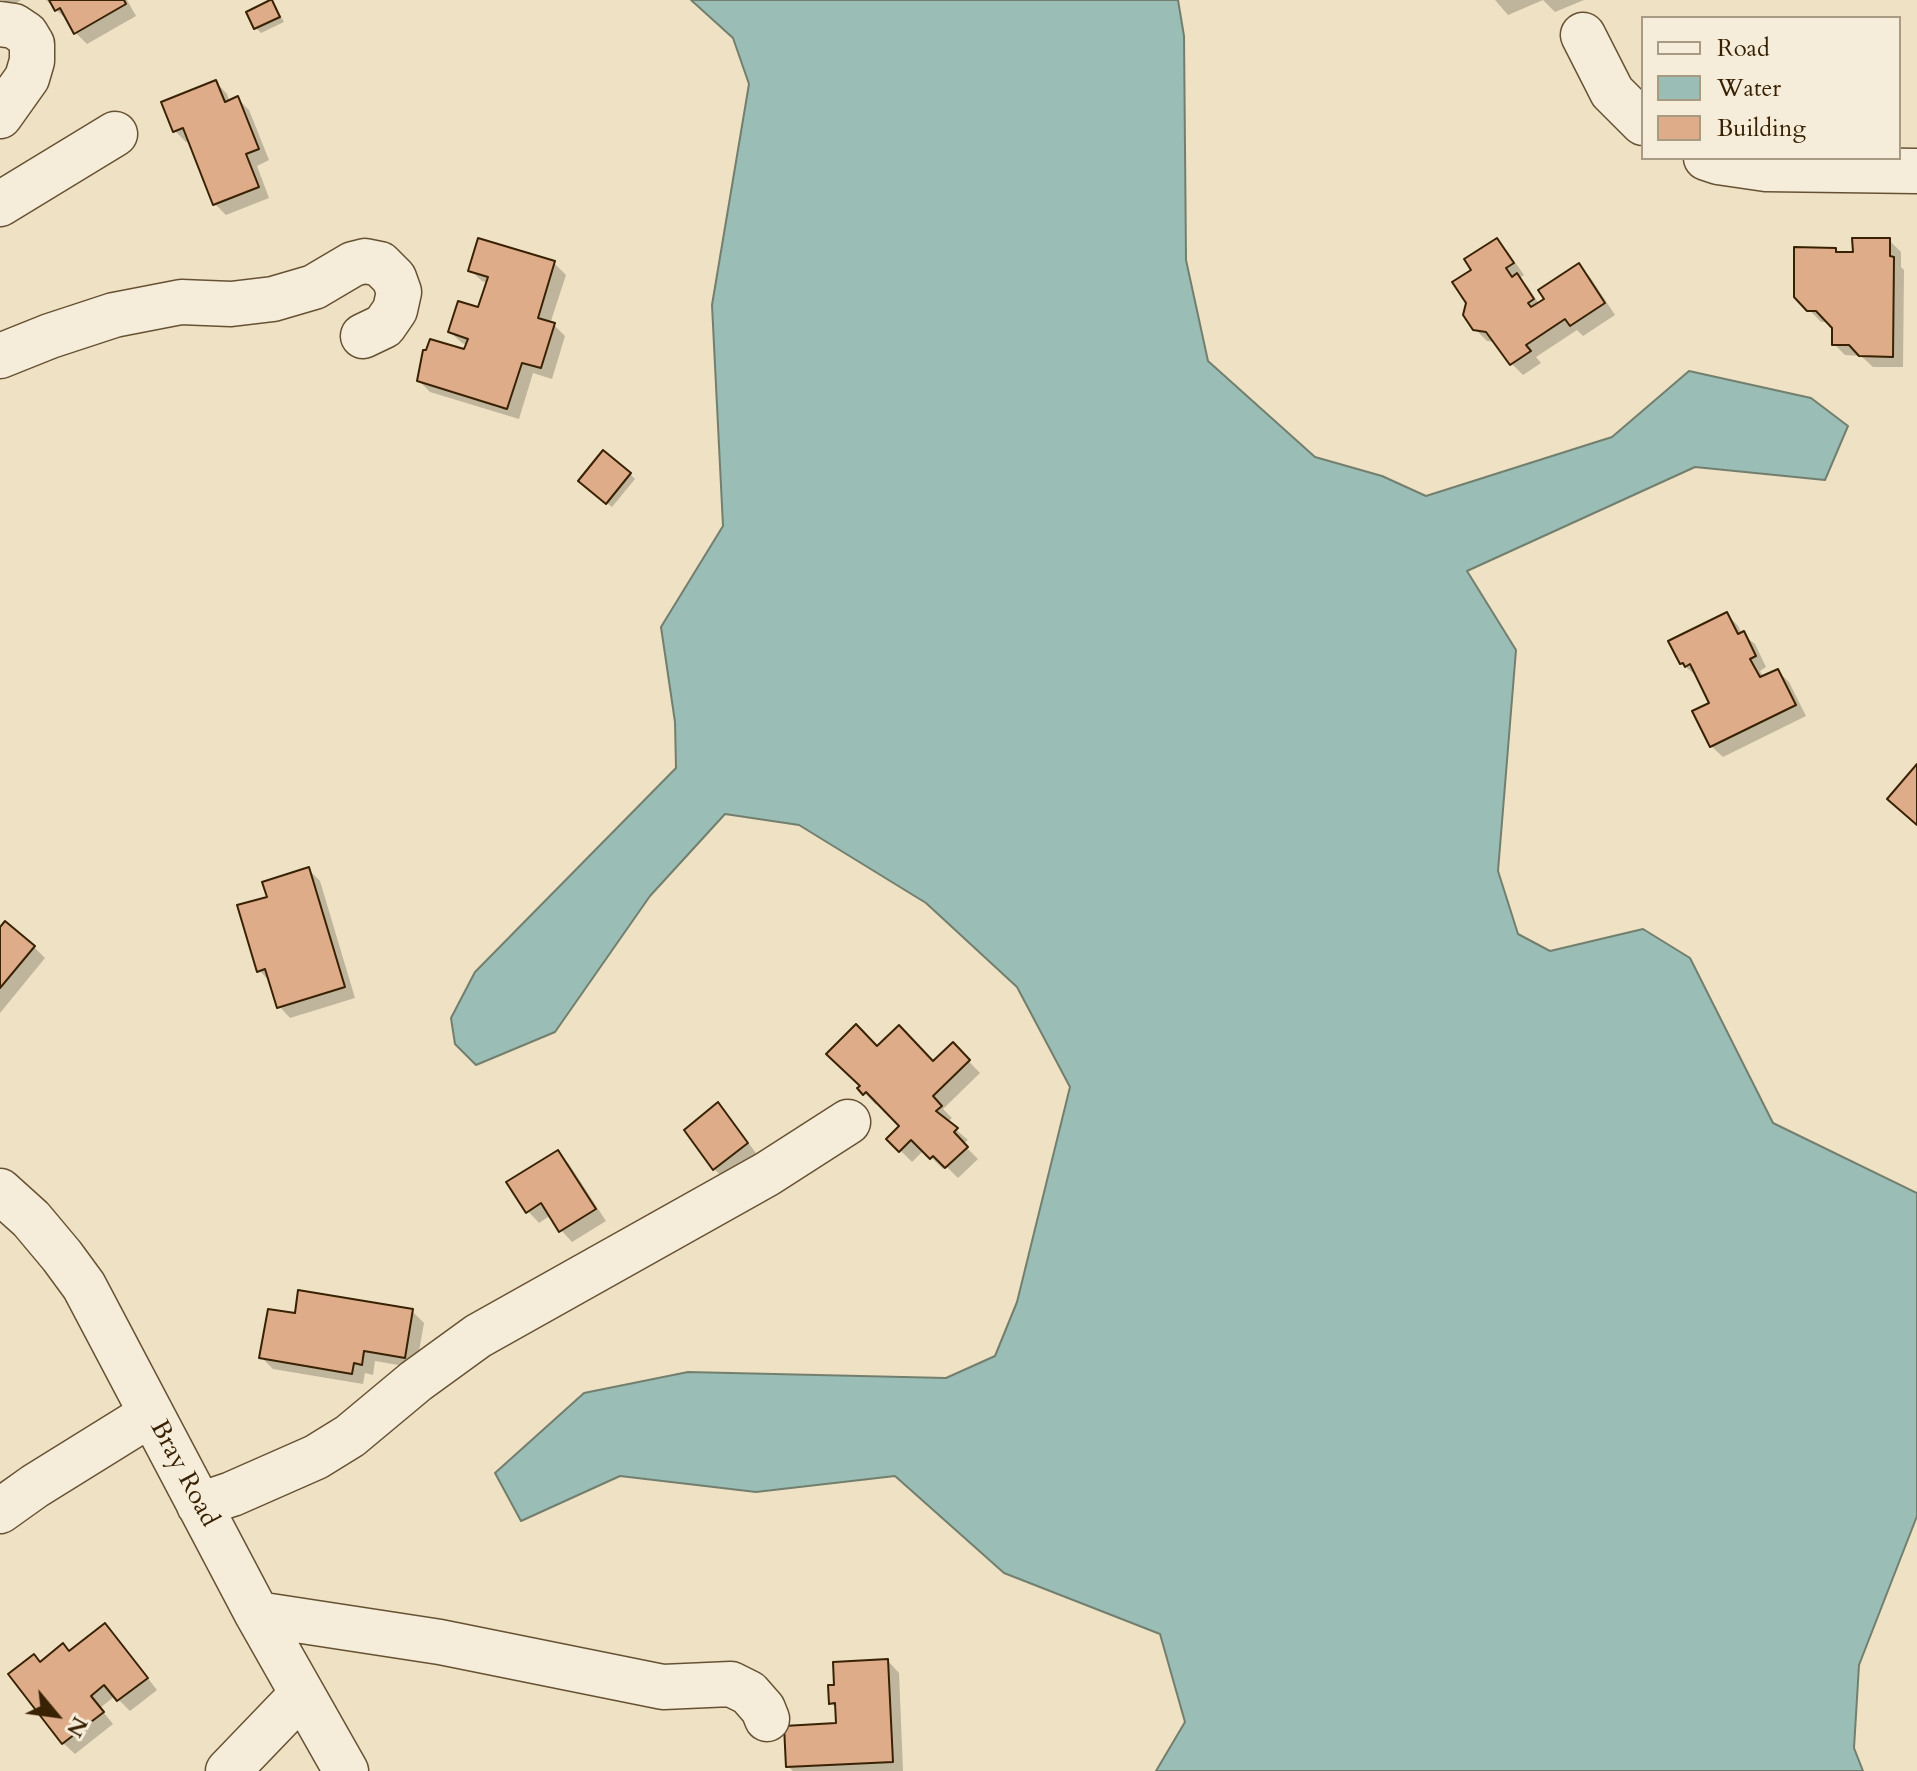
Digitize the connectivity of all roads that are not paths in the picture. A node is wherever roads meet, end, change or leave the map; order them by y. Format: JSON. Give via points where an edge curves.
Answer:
{"nodes":[{"id":1,"x":0,"y":24,"type":"edge"},
{"id":2,"x":1583,"y":35,"type":"dead end"},
{"id":3,"x":0,"y":116,"type":"edge"},
{"id":4,"x":1641,"y":121,"type":"edge"},
{"id":5,"x":115,"y":134,"type":"dead end"},
{"id":6,"x":1712,"y":160,"type":"edge"},
{"id":7,"x":1917,"y":171,"type":"edge"},
{"id":8,"x":0,"y":204,"type":"edge"},
{"id":9,"x":363,"y":336,"type":"dead end"},
{"id":10,"x":0,"y":356,"type":"edge"},
{"id":11,"x":848,"y":1122,"type":"dead end"},
{"id":12,"x":0,"y":1191,"type":"edge"},
{"id":13,"x":151,"y":1414,"type":"junction"},
{"id":14,"x":199,"y":1505,"type":"junction"},
{"id":15,"x":0,"y":1511,"type":"edge"},
{"id":16,"x":257,"y":1614,"type":"junction"},
{"id":17,"x":302,"y":1694,"type":"junction"},
{"id":18,"x":767,"y":1719,"type":"dead end"},
{"id":19,"x":338,"y":1767,"type":"edge"},
{"id":20,"x":228,"y":1771,"type":"edge"}],
"edges":[{"from":1,"to":3,"type":"street","via":[[26,34],[32,61],[27,78]]},
{"from":2,"to":4,"type":"street","via":[[1612,92]]},
{"from":5,"to":8,"type":"street"},
{"from":6,"to":7,"type":"street","via":[[1766,169]]},
{"from":9,"to":10,"type":"street","via":[[384,326],[399,292],[380,264],[365,261],[314,287],[273,299],[181,302],[114,315]]},
{"from":11,"to":14,"type":"street","via":[[767,1174],[478,1336],[316,1457]]},
{"from":12,"to":13,"type":"street","name":"Bray Road","via":[[31,1219],[84,1286]]},
{"from":13,"to":14,"type":"street","name":"Bray Road"},
{"from":13,"to":15,"type":"street"},
{"from":14,"to":16,"type":"street","name":"Bray Road"},
{"from":16,"to":17,"type":"street","name":"Bray Road"},
{"from":16,"to":18,"type":"street","via":[[440,1642],[663,1687],[731,1684],[749,1693]]},
{"from":17,"to":19,"type":"street","name":"Bray Road"},
{"from":17,"to":20,"type":"street"}]}
